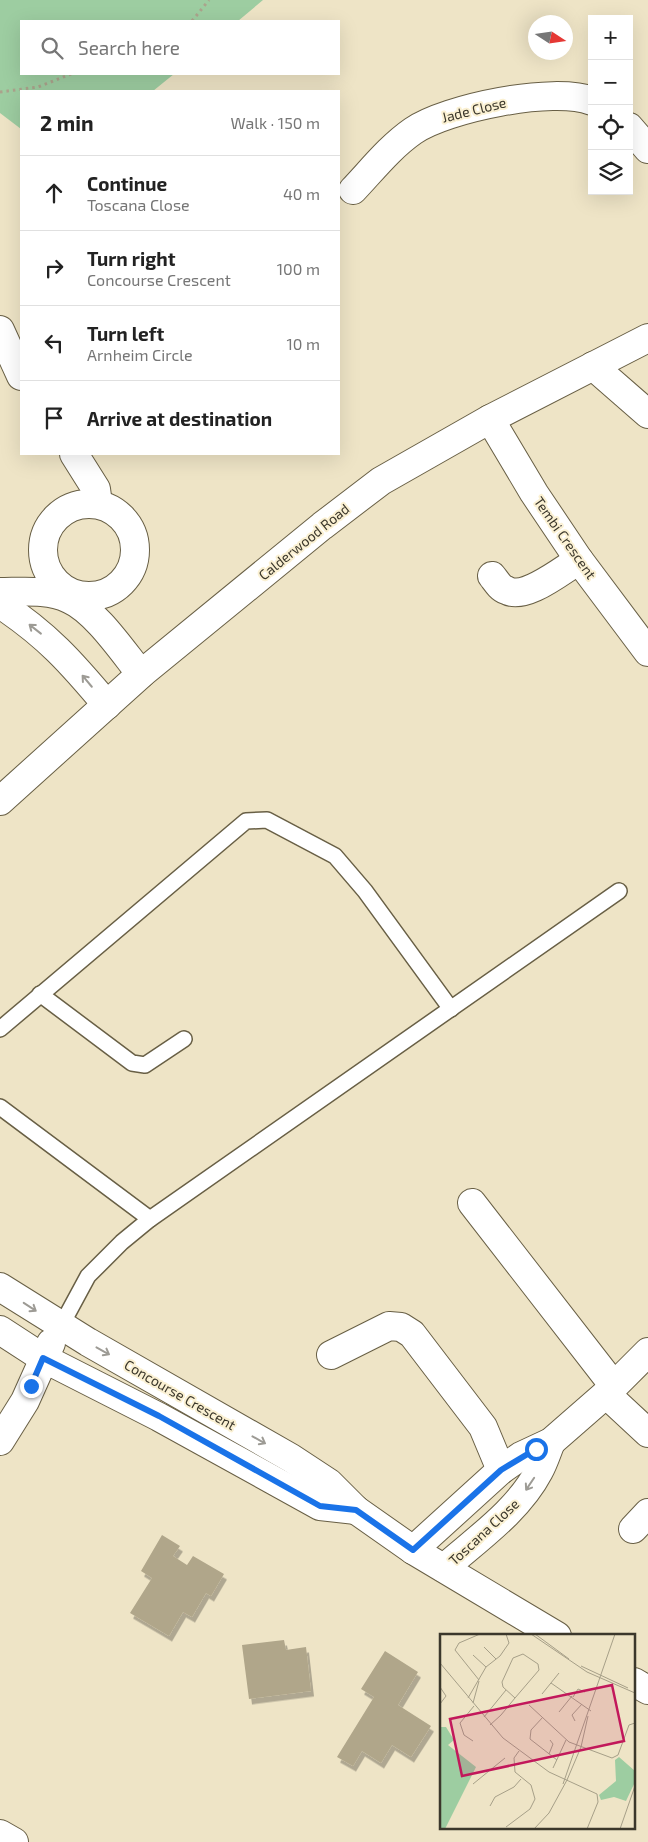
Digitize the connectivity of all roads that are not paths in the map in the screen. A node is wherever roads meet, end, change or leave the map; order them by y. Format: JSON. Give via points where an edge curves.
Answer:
{"nodes":[{"id":1,"x":588,"y":100,"type":"edge"},
{"id":2,"x":633,"y":132,"type":"edge"},
{"id":3,"x":648,"y":149,"type":"edge"},
{"id":4,"x":353,"y":190,"type":"dead end"},
{"id":5,"x":0,"y":330,"type":"edge"},
{"id":6,"x":648,"y":338,"type":"edge"},
{"id":7,"x":593,"y":366,"type":"junction"},
{"id":8,"x":20,"y":374,"type":"edge"},
{"id":9,"x":648,"y":414,"type":"edge"},
{"id":10,"x":490,"y":419,"type":"junction"},
{"id":11,"x":75,"y":455,"type":"edge"},
{"id":12,"x":98,"y":504,"type":"junction"},
{"id":13,"x":579,"y":560,"type":"junction"},
{"id":14,"x":492,"y":576,"type":"dead end"},
{"id":15,"x":0,"y":592,"type":"edge"},
{"id":16,"x":70,"y":595,"type":"junction"},
{"id":17,"x":0,"y":604,"type":"edge"},
{"id":18,"x":648,"y":652,"type":"edge"},
{"id":19,"x":141,"y":674,"type":"junction"},
{"id":20,"x":107,"y":704,"type":"junction"},
{"id":21,"x":0,"y":801,"type":"edge"},
{"id":22,"x":619,"y":891,"type":"dead end"},
{"id":23,"x":40,"y":994,"type":"junction"},
{"id":24,"x":451,"y":1009,"type":"junction"},
{"id":25,"x":0,"y":1029,"type":"edge"},
{"id":26,"x":184,"y":1039,"type":"dead end"},
{"id":27,"x":0,"y":1107,"type":"edge"},
{"id":28,"x":472,"y":1203,"type":"dead end"},
{"id":29,"x":150,"y":1219,"type":"junction"},
{"id":30,"x":0,"y":1287,"type":"edge"},
{"id":31,"x":61,"y":1326,"type":"junction"},
{"id":32,"x":0,"y":1330,"type":"edge"},
{"id":33,"x":648,"y":1352,"type":"edge"},
{"id":34,"x":331,"y":1355,"type":"dead end"},
{"id":35,"x":43,"y":1358,"type":"junction"},
{"id":36,"x":610,"y":1390,"type":"junction"},
{"id":37,"x":648,"y":1433,"type":"edge"},
{"id":38,"x":0,"y":1441,"type":"edge"},
{"id":39,"x":551,"y":1442,"type":"junction"},
{"id":40,"x":501,"y":1470,"type":"junction"},
{"id":41,"x":356,"y":1510,"type":"junction"},
{"id":42,"x":413,"y":1550,"type":"junction"},
{"id":43,"x":444,"y":1568,"type":"junction"},
{"id":44,"x":554,"y":1634,"type":"edge"},
{"id":45,"x":636,"y":1683,"type":"edge"},
{"id":46,"x":648,"y":1690,"type":"edge"},
{"id":47,"x":0,"y":1834,"type":"edge"},
{"id":48,"x":14,"y":1842,"type":"edge"}],
"edges":[{"from":1,"to":4,"type":"street","name":"Jade Close","via":[[566,95],[548,96],[489,104],[442,117],[415,130],[398,143]]},
{"from":2,"to":3,"type":"street"},
{"from":5,"to":8,"type":"street"},
{"from":6,"to":7,"type":"street","name":"Calderwood Road"},
{"from":7,"to":9,"type":"street"},
{"from":7,"to":10,"type":"street","name":"Calderwood Road"},
{"from":10,"to":13,"type":"street","name":"Tembi Crescent"},
{"from":10,"to":19,"type":"street","name":"Calderwood Road","via":[[380,482]]},
{"from":11,"to":12,"type":"street","via":[[96,489]]},
{"from":12,"to":16,"type":"street","via":[[73,506],[60,514],[44,540],[43,556],[48,571]]},
{"from":12,"to":16,"type":"street","via":[[119,513],[130,525],[136,541],[135,558],[130,574],[118,587],[104,595]]},
{"from":13,"to":14,"type":"street","via":[[518,593],[504,590]]},
{"from":13,"to":18,"type":"street","name":"Tembi Crescent"},
{"from":15,"to":16,"type":"street"},
{"from":16,"to":19,"type":"street"},
{"from":20,"to":17,"type":"street","one_way":true,"via":[[68,657]]},
{"from":19,"to":20,"type":"street","name":"Calderwood Road"},
{"from":20,"to":21,"type":"street","name":"Calderwood Road"},
{"from":22,"to":24,"type":"lane"},
{"from":23,"to":24,"type":"lane","via":[[246,821],[267,820],[335,856],[365,891]]},
{"from":23,"to":25,"type":"lane"},
{"from":23,"to":26,"type":"lane","via":[[132,1063],[145,1064]]},
{"from":24,"to":29,"type":"lane"},
{"from":27,"to":29,"type":"lane"},
{"from":28,"to":36,"type":"street"},
{"from":29,"to":31,"type":"lane","via":[[88,1276]]},
{"from":30,"to":31,"type":"street","name":"Concourse Crescent","one_way":true},
{"from":31,"to":35,"type":"street"},
{"from":31,"to":41,"type":"street","name":"Concourse Crescent","one_way":true,"via":[[291,1458],[329,1483]]},
{"from":32,"to":35,"type":"street","name":"Concourse Crescent"},
{"from":33,"to":36,"type":"street","name":"Toscana Close"},
{"from":34,"to":40,"type":"street","via":[[389,1326],[401,1327],[412,1334],[483,1427]]},
{"from":35,"to":38,"type":"street","via":[[25,1401]]},
{"from":35,"to":41,"type":"street","name":"Concourse Crescent","via":[[159,1416],[320,1506]]},
{"from":36,"to":37,"type":"street"},
{"from":36,"to":39,"type":"street","name":"Toscana Close"},
{"from":39,"to":40,"type":"street","name":"Toscana Close","via":[[520,1456]]},
{"from":39,"to":43,"type":"street","name":"Toscana Close","one_way":true,"via":[[539,1471],[522,1496],[500,1520]]},
{"from":40,"to":42,"type":"street","name":"Toscana Close"},
{"from":41,"to":42,"type":"street","name":"Concourse Crescent"},
{"from":42,"to":43,"type":"street","name":"Concourse Crescent"},
{"from":43,"to":44,"type":"street","name":"Concourse Crescent"},
{"from":45,"to":46,"type":"street"},
{"from":47,"to":48,"type":"street"}]}
